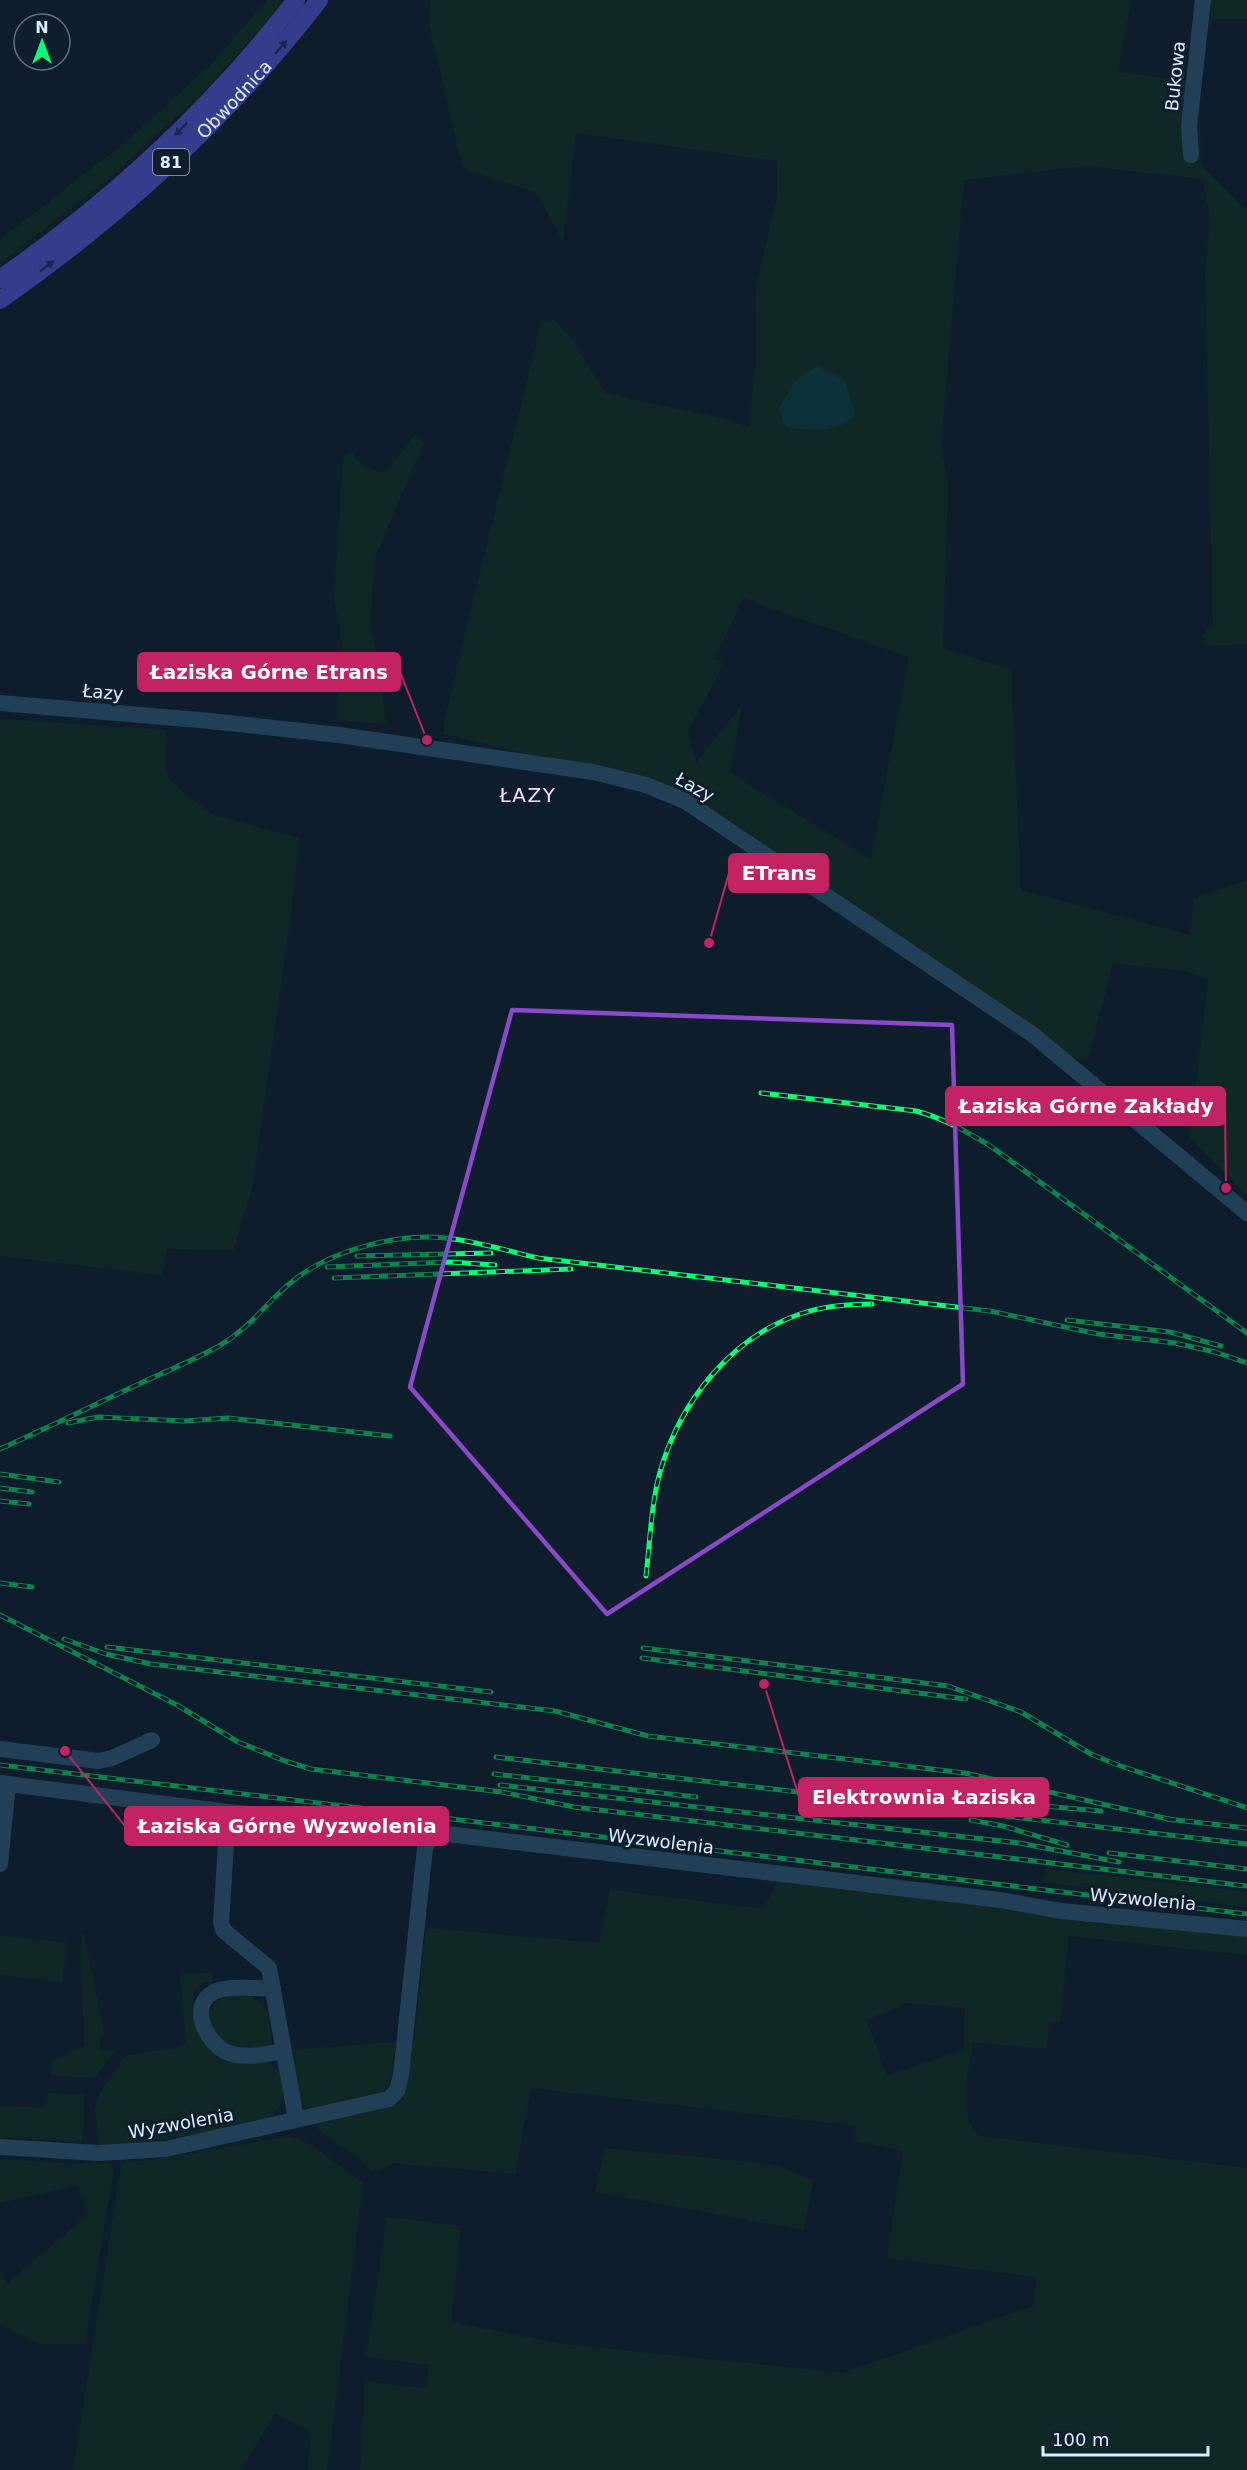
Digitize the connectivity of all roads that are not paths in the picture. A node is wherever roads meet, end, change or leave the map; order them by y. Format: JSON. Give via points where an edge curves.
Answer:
{"nodes":[{"id":1,"x":296,"y":0,"type":"edge"},
{"id":2,"x":319,"y":0,"type":"edge"},
{"id":3,"x":1203,"y":0,"type":"edge"},
{"id":4,"x":1191,"y":155,"type":"dead end"},
{"id":5,"x":0,"y":279,"type":"edge"},
{"id":6,"x":0,"y":300,"type":"edge"},
{"id":7,"x":0,"y":703,"type":"edge"},
{"id":8,"x":1247,"y":1213,"type":"edge"},
{"id":9,"x":152,"y":1740,"type":"dead end"},
{"id":10,"x":0,"y":1749,"type":"edge"},
{"id":11,"x":4,"y":1783,"type":"edge"},
{"id":12,"x":228,"y":1812,"type":"junction"},
{"id":13,"x":431,"y":1838,"type":"junction"},
{"id":14,"x":0,"y":1864,"type":"edge"},
{"id":15,"x":1247,"y":1929,"type":"edge"},
{"id":16,"x":273,"y":1988,"type":"junction"},
{"id":17,"x":284,"y":2051,"type":"junction"},
{"id":18,"x":296,"y":2120,"type":"junction"},
{"id":19,"x":0,"y":2147,"type":"edge"}],
"edges":[{"from":1,"to":5,"type":"main road","name":"Obwodnica","number":"81","one_way":true,"via":[[254,52],[165,144],[75,223]]},
{"from":6,"to":2,"type":"main road","name":"Obwodnica","number":"81","one_way":true,"via":[[71,248],[176,158],[246,87]]},
{"from":3,"to":4,"type":"street","name":"Bukowa","via":[[1189,126]]},
{"from":7,"to":8,"type":"street","name":"Łazy","via":[[339,735],[593,772],[646,785],[685,801],[1032,1035]]},
{"from":9,"to":10,"type":"street","via":[[99,1761]]},
{"from":11,"to":12,"type":"street"},
{"from":11,"to":14,"type":"street"},
{"from":12,"to":13,"type":"street","via":[[420,1831]]},
{"from":12,"to":16,"type":"street","via":[[221,1923],[223,1930],[269,1968]]},
{"from":13,"to":15,"type":"street","name":"Wyzwolenia","via":[[447,1834],[1000,1900],[1061,1911]]},
{"from":13,"to":18,"type":"street","name":"Wyzwolenia","via":[[425,1848],[397,2091],[389,2099]]},
{"from":16,"to":17,"type":"street"},
{"from":16,"to":17,"type":"street","via":[[216,1990],[206,1998],[203,2029],[214,2044],[229,2053],[245,2056]]},
{"from":17,"to":18,"type":"street"},
{"from":18,"to":19,"type":"street","name":"Wyzwolenia","via":[[166,2149],[99,2152]]}]}
